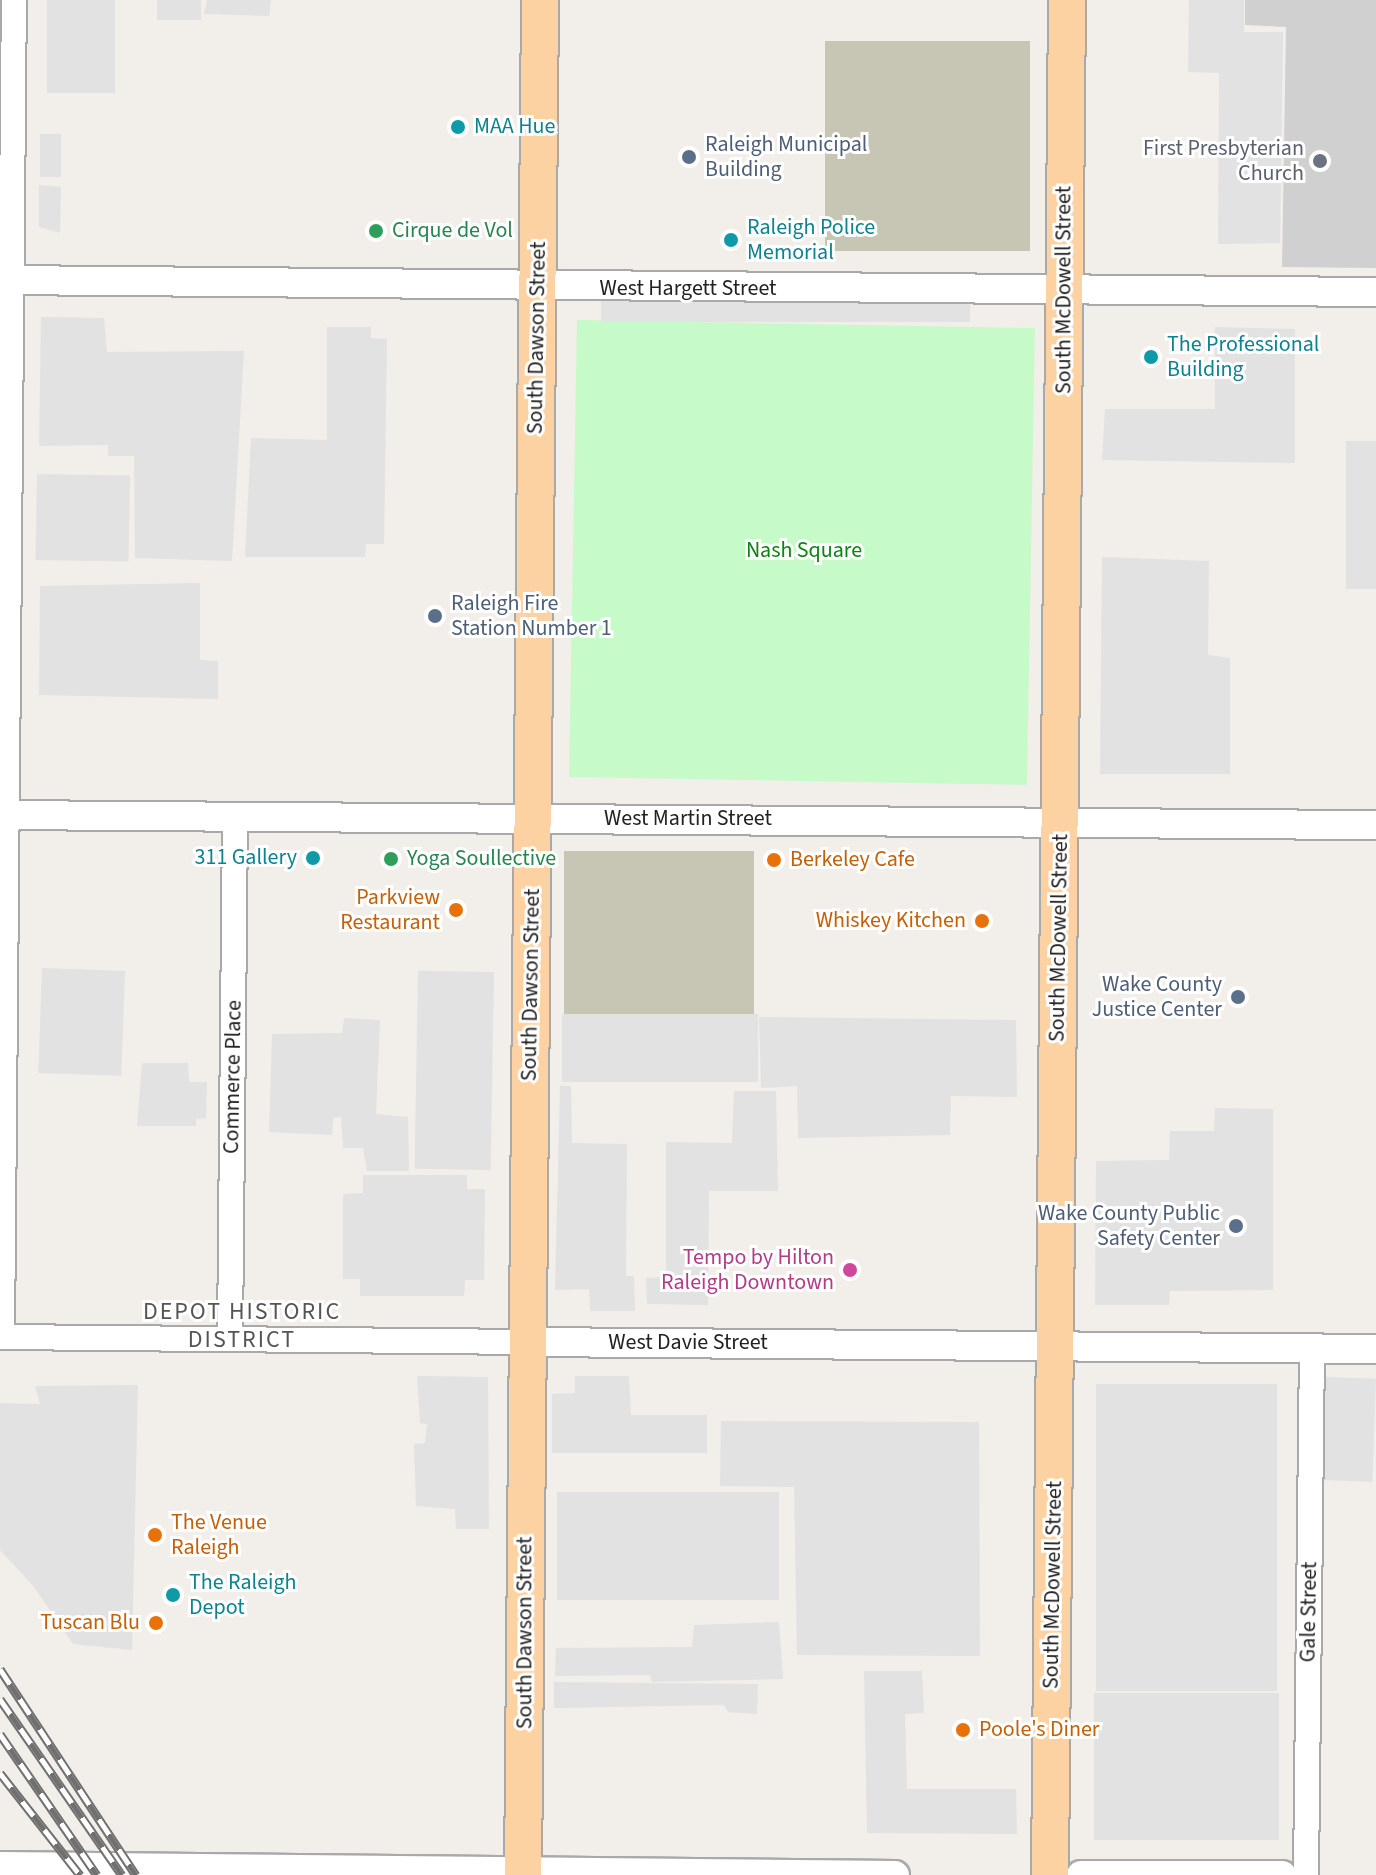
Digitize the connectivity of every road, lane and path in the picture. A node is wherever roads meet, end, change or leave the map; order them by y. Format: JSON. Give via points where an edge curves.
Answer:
{"nodes":[{"id":1,"x":14,"y":0,"type":"edge"},
{"id":2,"x":540,"y":0,"type":"edge"},
{"id":3,"x":1067,"y":0,"type":"edge"},
{"id":4,"x":5,"y":280,"type":"edge"},
{"id":5,"x":537,"y":287,"type":"junction"},
{"id":6,"x":1064,"y":290,"type":"junction"},
{"id":7,"x":1376,"y":292,"type":"edge"},
{"id":8,"x":3,"y":815,"type":"edge"},
{"id":9,"x":235,"y":815,"type":"junction"},
{"id":10,"x":533,"y":818,"type":"junction"},
{"id":11,"x":1060,"y":822,"type":"junction"},
{"id":12,"x":1376,"y":825,"type":"edge"},
{"id":13,"x":1,"y":1337,"type":"edge"},
{"id":14,"x":230,"y":1339,"type":"junction"},
{"id":15,"x":528,"y":1342,"type":"junction"},
{"id":16,"x":1055,"y":1346,"type":"junction"},
{"id":17,"x":1312,"y":1349,"type":"junction"},
{"id":18,"x":1376,"y":1349,"type":"edge"},
{"id":19,"x":0,"y":1866,"type":"edge"},
{"id":20,"x":523,"y":1874,"type":"edge"},
{"id":21,"x":895,"y":1875,"type":"edge"},
{"id":22,"x":1050,"y":1875,"type":"edge"},
{"id":23,"x":1081,"y":1875,"type":"edge"},
{"id":24,"x":1282,"y":1875,"type":"edge"},
{"id":25,"x":1306,"y":1875,"type":"edge"}],
"edges":[{"from":1,"to":4,"type":"street"},
{"from":2,"to":5,"type":"main road","name":"South Dawson Street"},
{"from":3,"to":6,"type":"main road","name":"South McDowell Street"},
{"from":4,"to":5,"type":"street","name":"West Hargett Street"},
{"from":4,"to":8,"type":"street"},
{"from":5,"to":6,"type":"street","name":"West Hargett Street"},
{"from":5,"to":10,"type":"main road","name":"South Dawson Street"},
{"from":6,"to":7,"type":"street","name":"West Hargett Street"},
{"from":6,"to":11,"type":"main road","name":"South McDowell Street"},
{"from":8,"to":9,"type":"street","name":"West Martin Street"},
{"from":8,"to":13,"type":"street"},
{"from":9,"to":10,"type":"street","name":"West Martin Street"},
{"from":9,"to":14,"type":"street","name":"Commerce Place"},
{"from":10,"to":11,"type":"street","name":"West Martin Street"},
{"from":10,"to":15,"type":"main road","name":"South Dawson Street"},
{"from":11,"to":12,"type":"street","name":"West Martin Street"},
{"from":11,"to":16,"type":"main road","name":"South McDowell Street"},
{"from":13,"to":14,"type":"street","name":"West Davie Street"},
{"from":14,"to":15,"type":"street","name":"West Davie Street"},
{"from":15,"to":16,"type":"street","name":"West Davie Street"},
{"from":15,"to":20,"type":"main road","name":"South Dawson Street"},
{"from":16,"to":17,"type":"street","name":"West Davie Street"},
{"from":16,"to":22,"type":"main road","name":"South McDowell Street"},
{"from":17,"to":18,"type":"street","name":"West Davie Street"},
{"from":17,"to":25,"type":"street","name":"Gale Street"},
{"from":19,"to":20,"type":"street"},
{"from":20,"to":21,"type":"street"},
{"from":23,"to":24,"type":"street"}]}
